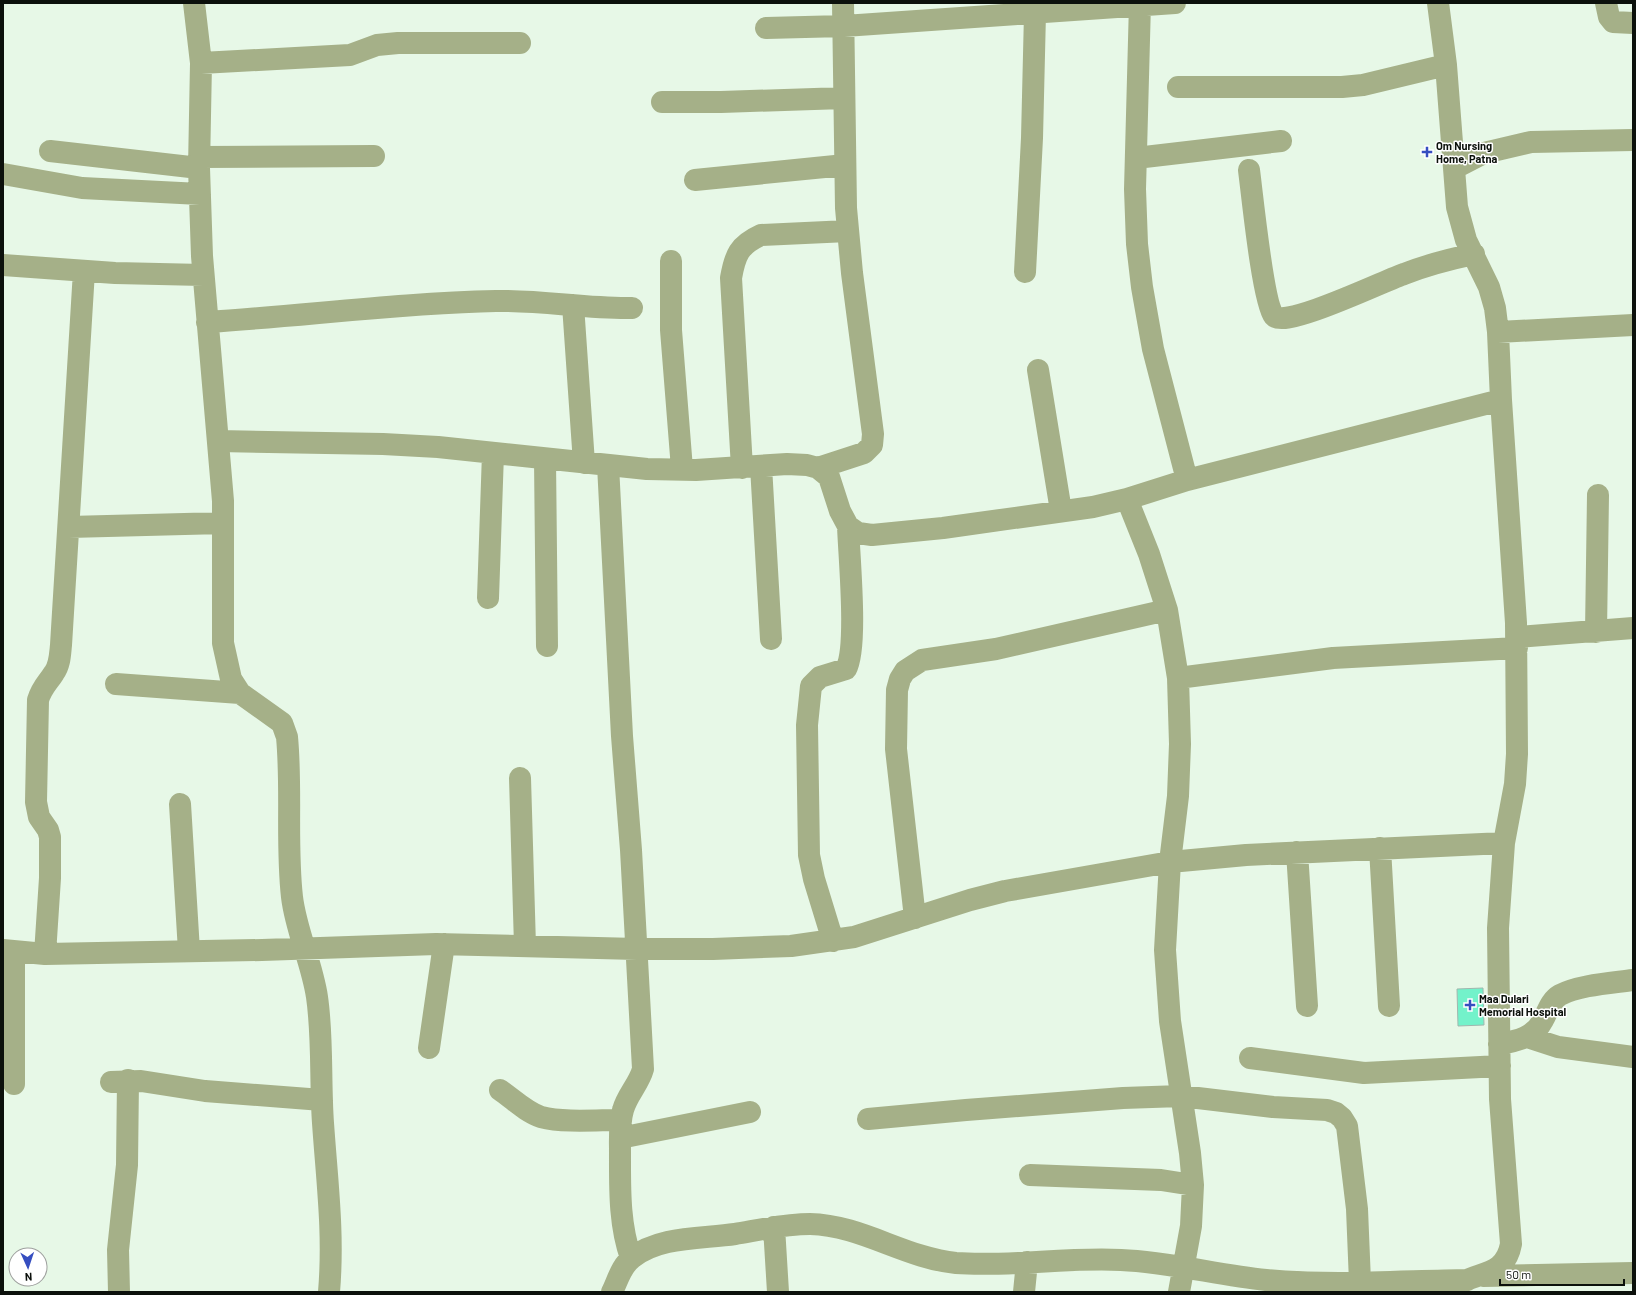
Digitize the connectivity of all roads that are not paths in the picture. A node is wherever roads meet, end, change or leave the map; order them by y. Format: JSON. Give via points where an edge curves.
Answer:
{"nodes":[{"id":1,"x":194,"y":3,"type":"edge"},
{"id":2,"x":844,"y":3,"type":"edge"},
{"id":3,"x":1175,"y":3,"type":"edge"},
{"id":4,"x":1438,"y":3,"type":"edge"},
{"id":5,"x":1606,"y":3,"type":"edge"},
{"id":6,"x":1140,"y":5,"type":"edge"},
{"id":7,"x":1035,"y":13,"type":"junction"},
{"id":8,"x":1633,"y":23,"type":"edge"},
{"id":9,"x":844,"y":26,"type":"junction"},
{"id":10,"x":766,"y":28,"type":"dead end"},
{"id":11,"x":520,"y":43,"type":"dead end"},
{"id":12,"x":200,"y":63,"type":"junction"},
{"id":13,"x":1446,"y":65,"type":"junction"},
{"id":14,"x":1178,"y":87,"type":"dead end"},
{"id":15,"x":844,"y":98,"type":"junction"},
{"id":16,"x":662,"y":102,"type":"dead end"},
{"id":17,"x":1633,"y":140,"type":"edge"},
{"id":18,"x":1281,"y":141,"type":"dead end"},
{"id":19,"x":50,"y":151,"type":"dead end"},
{"id":20,"x":374,"y":156,"type":"dead end"},
{"id":21,"x":1136,"y":158,"type":"junction"},
{"id":22,"x":199,"y":162,"type":"junction"},
{"id":23,"x":845,"y":165,"type":"junction"},
{"id":24,"x":1455,"y":168,"type":"junction"},
{"id":25,"x":1249,"y":170,"type":"dead end"},
{"id":26,"x":3,"y":174,"type":"edge"},
{"id":27,"x":695,"y":180,"type":"dead end"},
{"id":28,"x":200,"y":194,"type":"junction"},
{"id":29,"x":848,"y":232,"type":"junction"},
{"id":30,"x":1474,"y":254,"type":"junction"},
{"id":31,"x":671,"y":262,"type":"dead end"},
{"id":32,"x":3,"y":265,"type":"edge"},
{"id":33,"x":84,"y":271,"type":"junction"},
{"id":34,"x":1025,"y":272,"type":"dead end"},
{"id":35,"x":203,"y":275,"type":"junction"},
{"id":36,"x":573,"y":305,"type":"junction"},
{"id":37,"x":632,"y":308,"type":"dead end"},
{"id":38,"x":207,"y":322,"type":"junction"},
{"id":39,"x":1633,"y":325,"type":"edge"},
{"id":40,"x":1498,"y":332,"type":"junction"},
{"id":41,"x":1038,"y":370,"type":"dead end"},
{"id":42,"x":1501,"y":400,"type":"junction"},
{"id":43,"x":218,"y":441,"type":"junction"},
{"id":44,"x":493,"y":453,"type":"junction"},
{"id":45,"x":545,"y":459,"type":"junction"},
{"id":46,"x":584,"y":463,"type":"junction"},
{"id":47,"x":608,"y":465,"type":"junction"},
{"id":48,"x":752,"y":467,"type":"junction"},
{"id":49,"x":818,"y":468,"type":"junction"},
{"id":50,"x":682,"y":469,"type":"junction"},
{"id":51,"x":1187,"y":480,"type":"junction"},
{"id":52,"x":1598,"y":495,"type":"dead end"},
{"id":53,"x":1128,"y":499,"type":"junction"},
{"id":54,"x":1060,"y":511,"type":"junction"},
{"id":55,"x":223,"y":523,"type":"junction"},
{"id":56,"x":848,"y":526,"type":"junction"},
{"id":57,"x":69,"y":527,"type":"junction"},
{"id":58,"x":488,"y":598,"type":"dead end"},
{"id":59,"x":1167,"y":610,"type":"junction"},
{"id":60,"x":1633,"y":628,"type":"edge"},
{"id":61,"x":1596,"y":632,"type":"junction"},
{"id":62,"x":770,"y":639,"type":"dead end"},
{"id":63,"x":1517,"y":642,"type":"junction"},
{"id":64,"x":547,"y":646,"type":"dead end"},
{"id":65,"x":1178,"y":678,"type":"junction"},
{"id":66,"x":116,"y":684,"type":"dead end"},
{"id":67,"x":240,"y":693,"type":"junction"},
{"id":68,"x":520,"y":778,"type":"dead end"},
{"id":69,"x":180,"y":804,"type":"dead end"},
{"id":70,"x":1504,"y":843,"type":"junction"},
{"id":71,"x":1380,"y":848,"type":"junction"},
{"id":72,"x":1297,"y":852,"type":"junction"},
{"id":73,"x":1170,"y":862,"type":"junction"},
{"id":74,"x":915,"y":918,"type":"junction"},
{"id":75,"x":833,"y":941,"type":"junction"},
{"id":76,"x":444,"y":944,"type":"junction"},
{"id":77,"x":525,"y":946,"type":"junction"},
{"id":78,"x":306,"y":948,"type":"junction"},
{"id":79,"x":637,"y":949,"type":"junction"},
{"id":80,"x":8,"y":951,"type":"edge"},
{"id":81,"x":189,"y":951,"type":"junction"},
{"id":82,"x":45,"y":954,"type":"junction"},
{"id":83,"x":1633,"y":980,"type":"edge"},
{"id":84,"x":1307,"y":1006,"type":"dead end"},
{"id":85,"x":1389,"y":1006,"type":"dead end"},
{"id":86,"x":1527,"y":1036,"type":"junction"},
{"id":87,"x":1499,"y":1044,"type":"junction"},
{"id":88,"x":429,"y":1048,"type":"dead end"},
{"id":89,"x":1633,"y":1057,"type":"edge"},
{"id":90,"x":1250,"y":1058,"type":"dead end"},
{"id":91,"x":1500,"y":1066,"type":"junction"},
{"id":92,"x":14,"y":1084,"type":"dead end"},
{"id":93,"x":500,"y":1090,"type":"dead end"},
{"id":94,"x":1181,"y":1096,"type":"junction"},
{"id":95,"x":322,"y":1100,"type":"junction"},
{"id":96,"x":750,"y":1112,"type":"dead end"},
{"id":97,"x":868,"y":1119,"type":"dead end"},
{"id":98,"x":621,"y":1129,"type":"junction"},
{"id":99,"x":1030,"y":1176,"type":"dead end"},
{"id":100,"x":1194,"y":1185,"type":"junction"},
{"id":101,"x":774,"y":1227,"type":"junction"},
{"id":102,"x":631,"y":1258,"type":"junction"},
{"id":103,"x":1027,"y":1262,"type":"junction"},
{"id":104,"x":1183,"y":1266,"type":"junction"},
{"id":105,"x":1631,"y":1280,"type":"edge"},
{"id":106,"x":1360,"y":1282,"type":"junction"},
{"id":107,"x":1465,"y":1283,"type":"edge"},
{"id":108,"x":119,"y":1292,"type":"edge"},
{"id":109,"x":329,"y":1292,"type":"edge"},
{"id":110,"x":612,"y":1292,"type":"edge"},
{"id":111,"x":778,"y":1292,"type":"edge"},
{"id":112,"x":1024,"y":1292,"type":"edge"},
{"id":113,"x":1179,"y":1292,"type":"edge"}],
"edges":[{"from":1,"to":12,"type":"street"},
{"from":2,"to":9,"type":"street"},
{"from":3,"to":6,"type":"street"},
{"from":4,"to":13,"type":"street"},
{"from":5,"to":8,"type":"street","via":[[1609,17],[1613,22]]},
{"from":6,"to":7,"type":"street"},
{"from":6,"to":21,"type":"street"},
{"from":7,"to":9,"type":"street"},
{"from":7,"to":34,"type":"street","via":[[1032,146]]},
{"from":9,"to":10,"type":"street"},
{"from":9,"to":15,"type":"street"},
{"from":11,"to":12,"type":"street","via":[[398,42],[377,45],[350,55]]},
{"from":12,"to":22,"type":"street"},
{"from":13,"to":14,"type":"street","via":[[1342,88]]},
{"from":13,"to":24,"type":"street"},
{"from":15,"to":16,"type":"street"},
{"from":15,"to":23,"type":"street"},
{"from":17,"to":24,"type":"street","via":[[1531,142],[1484,153]]},
{"from":18,"to":21,"type":"street"},
{"from":19,"to":22,"type":"street"},
{"from":20,"to":22,"type":"street"},
{"from":21,"to":51,"type":"street","via":[[1137,244],[1146,316]]},
{"from":22,"to":28,"type":"street"},
{"from":23,"to":27,"type":"street"},
{"from":23,"to":29,"type":"street"},
{"from":24,"to":30,"type":"street","via":[[1460,223]]},
{"from":25,"to":30,"type":"street","via":[[1266,287],[1274,316],[1279,319],[1292,318],[1334,303],[1429,265]]},
{"from":26,"to":28,"type":"street","via":[[82,188]]},
{"from":28,"to":35,"type":"street"},
{"from":29,"to":48,"type":"street","via":[[761,235],[748,241],[738,252],[731,278]]},
{"from":29,"to":49,"type":"street","via":[[874,434],[872,445],[864,453]]},
{"from":30,"to":40,"type":"street","via":[[1489,287]]},
{"from":31,"to":50,"type":"street","via":[[672,345]]},
{"from":32,"to":33,"type":"street"},
{"from":33,"to":35,"type":"street"},
{"from":33,"to":57,"type":"street"},
{"from":35,"to":38,"type":"street"},
{"from":36,"to":37,"type":"street"},
{"from":36,"to":38,"type":"street","via":[[537,301],[418,304]]},
{"from":36,"to":46,"type":"street"},
{"from":38,"to":43,"type":"street"},
{"from":39,"to":40,"type":"street"},
{"from":40,"to":42,"type":"street"},
{"from":41,"to":54,"type":"street"},
{"from":42,"to":51,"type":"street"},
{"from":42,"to":63,"type":"street"},
{"from":43,"to":44,"type":"street","via":[[384,444]]},
{"from":43,"to":55,"type":"street"},
{"from":44,"to":45,"type":"street"},
{"from":44,"to":58,"type":"street"},
{"from":45,"to":46,"type":"street"},
{"from":45,"to":64,"type":"street"},
{"from":46,"to":47,"type":"street"},
{"from":47,"to":50,"type":"street"},
{"from":47,"to":79,"type":"street","via":[[622,736]]},
{"from":48,"to":49,"type":"street","via":[[787,464]]},
{"from":48,"to":50,"type":"street"},
{"from":48,"to":62,"type":"street"},
{"from":49,"to":56,"type":"street","via":[[829,476],[840,511]]},
{"from":51,"to":53,"type":"street"},
{"from":52,"to":61,"type":"street"},
{"from":53,"to":54,"type":"street"},
{"from":53,"to":59,"type":"street"},
{"from":54,"to":56,"type":"street","via":[[892,534],[858,533]]},
{"from":55,"to":57,"type":"street"},
{"from":55,"to":67,"type":"street","via":[[223,643],[231,679]]},
{"from":56,"to":75,"type":"street","via":[[850,662],[846,669],[820,677],[810,686],[807,725],[809,855]]},
{"from":57,"to":82,"type":"street","via":[[59,663],[42,688],[38,700],[36,802],[39,817],[48,830],[50,850]]},
{"from":59,"to":65,"type":"street"},
{"from":59,"to":74,"type":"street","via":[[996,649],[922,660],[905,671],[897,690],[896,748]]},
{"from":60,"to":61,"type":"street"},
{"from":61,"to":63,"type":"street"},
{"from":63,"to":65,"type":"street","via":[[1333,658]]},
{"from":63,"to":70,"type":"street","via":[[1517,762]]},
{"from":65,"to":73,"type":"street","via":[[1178,796]]},
{"from":66,"to":67,"type":"street"},
{"from":67,"to":78,"type":"street","via":[[282,723],[288,737],[292,898]]},
{"from":68,"to":77,"type":"street"},
{"from":69,"to":81,"type":"street"},
{"from":70,"to":71,"type":"street"},
{"from":70,"to":87,"type":"street","via":[[1498,928]]},
{"from":71,"to":72,"type":"street"},
{"from":71,"to":85,"type":"street"},
{"from":72,"to":73,"type":"street"},
{"from":72,"to":84,"type":"street"},
{"from":73,"to":74,"type":"street","via":[[1005,891]]},
{"from":73,"to":94,"type":"street","via":[[1166,919],[1167,982]]},
{"from":74,"to":75,"type":"street"},
{"from":75,"to":79,"type":"street","via":[[791,946]]},
{"from":76,"to":77,"type":"street"},
{"from":76,"to":78,"type":"street"},
{"from":76,"to":88,"type":"street"},
{"from":77,"to":79,"type":"street"},
{"from":78,"to":81,"type":"street"},
{"from":78,"to":95,"type":"street","via":[[317,998]]},
{"from":79,"to":98,"type":"street","via":[[643,1069],[626,1102]]},
{"from":80,"to":82,"type":"street"},
{"from":80,"to":92,"type":"street"},
{"from":81,"to":82,"type":"street"},
{"from":83,"to":86,"type":"street","via":[[1559,995],[1539,1027]]},
{"from":86,"to":87,"type":"street"},
{"from":86,"to":89,"type":"street","via":[[1558,1047]]},
{"from":87,"to":91,"type":"street"},
{"from":90,"to":91,"type":"street","via":[[1364,1073]]},
{"from":91,"to":107,"type":"street","via":[[1509,1252],[1498,1268]]},
{"from":93,"to":98,"type":"street","via":[[541,1117]]},
{"from":94,"to":97,"type":"street","via":[[1123,1098]]},
{"from":94,"to":100,"type":"street"},
{"from":94,"to":106,"type":"street","via":[[1273,1107],[1327,1110],[1342,1118],[1347,1126],[1357,1209]]},
{"from":95,"to":108,"type":"street","via":[[185,1089],[155,1082],[120,1081],[127,1165],[118,1250]]},
{"from":95,"to":109,"type":"street","via":[[331,1210]]},
{"from":96,"to":98,"type":"street"},
{"from":98,"to":102,"type":"street","via":[[621,1209],[624,1238]]},
{"from":99,"to":100,"type":"street","via":[[1153,1180]]},
{"from":100,"to":104,"type":"street","via":[[1191,1226]]},
{"from":101,"to":102,"type":"street","via":[[662,1244]]},
{"from":101,"to":103,"type":"street","via":[[825,1225],[937,1261]]},
{"from":101,"to":111,"type":"street"},
{"from":102,"to":110,"type":"street","via":[[623,1267]]},
{"from":103,"to":104,"type":"street","via":[[1120,1260]]},
{"from":103,"to":112,"type":"street"},
{"from":104,"to":106,"type":"street","via":[[1265,1280]]},
{"from":104,"to":113,"type":"street"},
{"from":105,"to":107,"type":"street"},
{"from":106,"to":107,"type":"street"}]}
